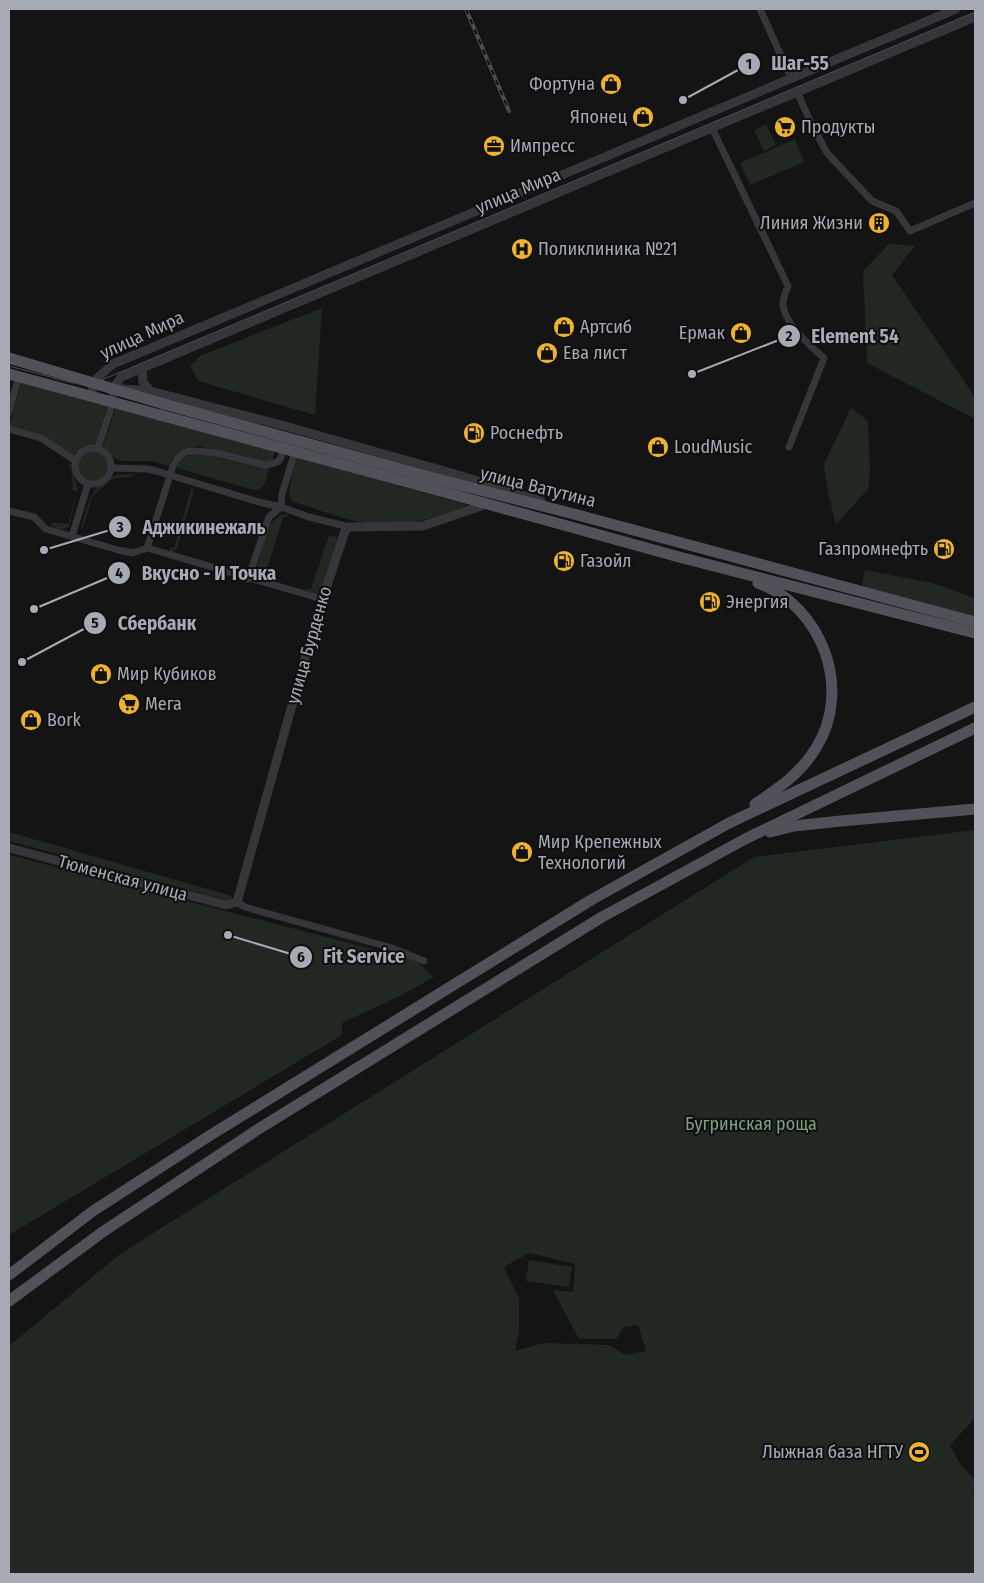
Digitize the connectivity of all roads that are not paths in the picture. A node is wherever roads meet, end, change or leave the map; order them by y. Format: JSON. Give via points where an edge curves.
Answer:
{"nodes":[{"id":1,"x":760,"y":9,"type":"edge"},
{"id":2,"x":956,"y":9,"type":"edge"},
{"id":3,"x":975,"y":17,"type":"edge"},
{"id":4,"x":791,"y":78,"type":"junction"},
{"id":5,"x":798,"y":92,"type":"junction"},
{"id":6,"x":706,"y":114,"type":"junction"},
{"id":7,"x":712,"y":128,"type":"junction"},
{"id":8,"x":975,"y":203,"type":"edge"},
{"id":9,"x":332,"y":271,"type":"junction"},
{"id":10,"x":339,"y":286,"type":"junction"},
{"id":11,"x":9,"y":358,"type":"edge"},
{"id":12,"x":142,"y":368,"type":"junction"},
{"id":13,"x":14,"y":375,"type":"edge"},
{"id":14,"x":93,"y":383,"type":"junction"},
{"id":15,"x":116,"y":389,"type":"junction"},
{"id":16,"x":150,"y":390,"type":"junction"},
{"id":17,"x":91,"y":396,"type":"junction"},
{"id":18,"x":113,"y":402,"type":"junction"},
{"id":19,"x":162,"y":409,"type":"junction"},
{"id":20,"x":9,"y":412,"type":"edge"},
{"id":21,"x":290,"y":428,"type":"junction"},
{"id":22,"x":9,"y":429,"type":"edge"},
{"id":23,"x":302,"y":431,"type":"junction"},
{"id":24,"x":790,"y":447,"type":"dead end"},
{"id":25,"x":98,"y":448,"type":"junction"},
{"id":26,"x":76,"y":461,"type":"junction"},
{"id":27,"x":112,"y":468,"type":"junction"},
{"id":28,"x":170,"y":474,"type":"junction"},
{"id":29,"x":88,"y":484,"type":"junction"},
{"id":30,"x":439,"y":485,"type":"junction"},
{"id":31,"x":487,"y":504,"type":"junction"},
{"id":32,"x":281,"y":507,"type":"junction"},
{"id":33,"x":9,"y":511,"type":"edge"},
{"id":34,"x":574,"y":514,"type":"junction"},
{"id":35,"x":349,"y":528,"type":"junction"},
{"id":36,"x":72,"y":536,"type":"junction"},
{"id":37,"x":146,"y":548,"type":"junction"},
{"id":38,"x":716,"y":565,"type":"junction"},
{"id":39,"x":248,"y":579,"type":"junction"},
{"id":40,"x":322,"y":599,"type":"junction"},
{"id":41,"x":975,"y":622,"type":"edge"},
{"id":42,"x":975,"y":633,"type":"edge"},
{"id":43,"x":975,"y":707,"type":"edge"},
{"id":44,"x":975,"y":728,"type":"edge"},
{"id":45,"x":975,"y":809,"type":"edge"},
{"id":46,"x":729,"y":823,"type":"junction"},
{"id":47,"x":747,"y":838,"type":"junction"},
{"id":48,"x":9,"y":848,"type":"edge"},
{"id":49,"x":236,"y":902,"type":"junction"},
{"id":50,"x":424,"y":961,"type":"dead end"},
{"id":51,"x":9,"y":1275,"type":"edge"},
{"id":52,"x":9,"y":1301,"type":"edge"}],
"edges":[{"from":1,"to":4,"type":"street"},
{"from":2,"to":4,"type":"street","name":"улица Мира"},
{"from":3,"to":5,"type":"street","name":"улица Мира"},
{"from":4,"to":5,"type":"street"},
{"from":4,"to":6,"type":"street","name":"улица Мира"},
{"from":5,"to":7,"type":"street","name":"улица Мира"},
{"from":5,"to":8,"type":"street","via":[[827,153],[872,201],[896,211],[910,231]]},
{"from":6,"to":7,"type":"street"},
{"from":6,"to":9,"type":"street","name":"улица Мира"},
{"from":7,"to":10,"type":"street","name":"улица Мира"},
{"from":7,"to":24,"type":"street","via":[[788,286],[782,304],[788,318],[809,346],[824,358]]},
{"from":9,"to":10,"type":"street"},
{"from":9,"to":14,"type":"street","name":"улица Мира","via":[[113,364]]},
{"from":10,"to":12,"type":"street","name":"улица Мира"},
{"from":11,"to":14,"type":"main road","name":"улица Мира"},
{"from":12,"to":15,"type":"street","name":"улица Мира","via":[[121,377]]},
{"from":12,"to":16,"type":"street","via":[[143,382]]},
{"from":13,"to":17,"type":"main road"},
{"from":13,"to":20,"type":"street"},
{"from":14,"to":15,"type":"main road","name":"улица Ватутина"},
{"from":14,"to":17,"type":"street","name":"улица Мира"},
{"from":15,"to":16,"type":"street"},
{"from":15,"to":18,"type":"street","name":"улица Мира"},
{"from":15,"to":19,"type":"main road","name":"улица Ватутина"},
{"from":16,"to":21,"type":"street"},
{"from":17,"to":18,"type":"main road"},
{"from":18,"to":19,"type":"main road","name":"улица Ватутина"},
{"from":18,"to":25,"type":"street"},
{"from":19,"to":30,"type":"main road","name":"улица Ватутина","bridge":true},
{"from":21,"to":23,"type":"street"},
{"from":21,"to":28,"type":"street","via":[[281,460],[275,464],[265,465],[198,450],[180,456]]},
{"from":22,"to":26,"type":"street","via":[[41,438]]},
{"from":23,"to":32,"type":"street"},
{"from":23,"to":34,"type":"street","via":[[489,484]]},
{"from":25,"to":26,"type":"street","via":[[82,452]]},
{"from":25,"to":27,"type":"street","via":[[110,458]]},
{"from":26,"to":29,"type":"street","via":[[76,472]]},
{"from":27,"to":28,"type":"street","via":[[148,469]]},
{"from":27,"to":29,"type":"street","via":[[104,482]]},
{"from":28,"to":32,"type":"street"},
{"from":28,"to":37,"type":"street"},
{"from":29,"to":36,"type":"street"},
{"from":30,"to":31,"type":"main road","name":"улица Ватутина"},
{"from":30,"to":34,"type":"main road","name":"улица Ватутина"},
{"from":31,"to":35,"type":"street","via":[[423,526]]},
{"from":31,"to":38,"type":"main road","name":"улица Ватутина"},
{"from":32,"to":35,"type":"street"},
{"from":32,"to":39,"type":"street","via":[[269,517]]},
{"from":33,"to":36,"type":"street","via":[[34,517],[46,529]]},
{"from":34,"to":41,"type":"main road","name":"улица Ватутина"},
{"from":35,"to":40,"type":"street","name":"улица Бурденко","via":[[345,531]]},
{"from":36,"to":37,"type":"street","via":[[134,553]]},
{"from":37,"to":39,"type":"street"},
{"from":38,"to":42,"type":"main road","name":"улица Ватутина"},
{"from":38,"to":46,"type":"main road","via":[[771,588],[792,603],[821,642],[831,677],[829,718],[817,747],[785,784]]},
{"from":39,"to":40,"type":"street"},
{"from":40,"to":49,"type":"street","name":"улица Бурденко"},
{"from":43,"to":46,"type":"main road"},
{"from":44,"to":47,"type":"main road"},
{"from":45,"to":47,"type":"main road","via":[[794,826]]},
{"from":46,"to":51,"type":"main road","via":[[591,900],[209,1136],[93,1211]]},
{"from":47,"to":52,"type":"main road","via":[[602,917],[260,1128],[104,1231]]},
{"from":48,"to":49,"type":"street","name":"Тюменская улица","via":[[226,905]]},
{"from":49,"to":50,"type":"street","via":[[392,948]]}]}
